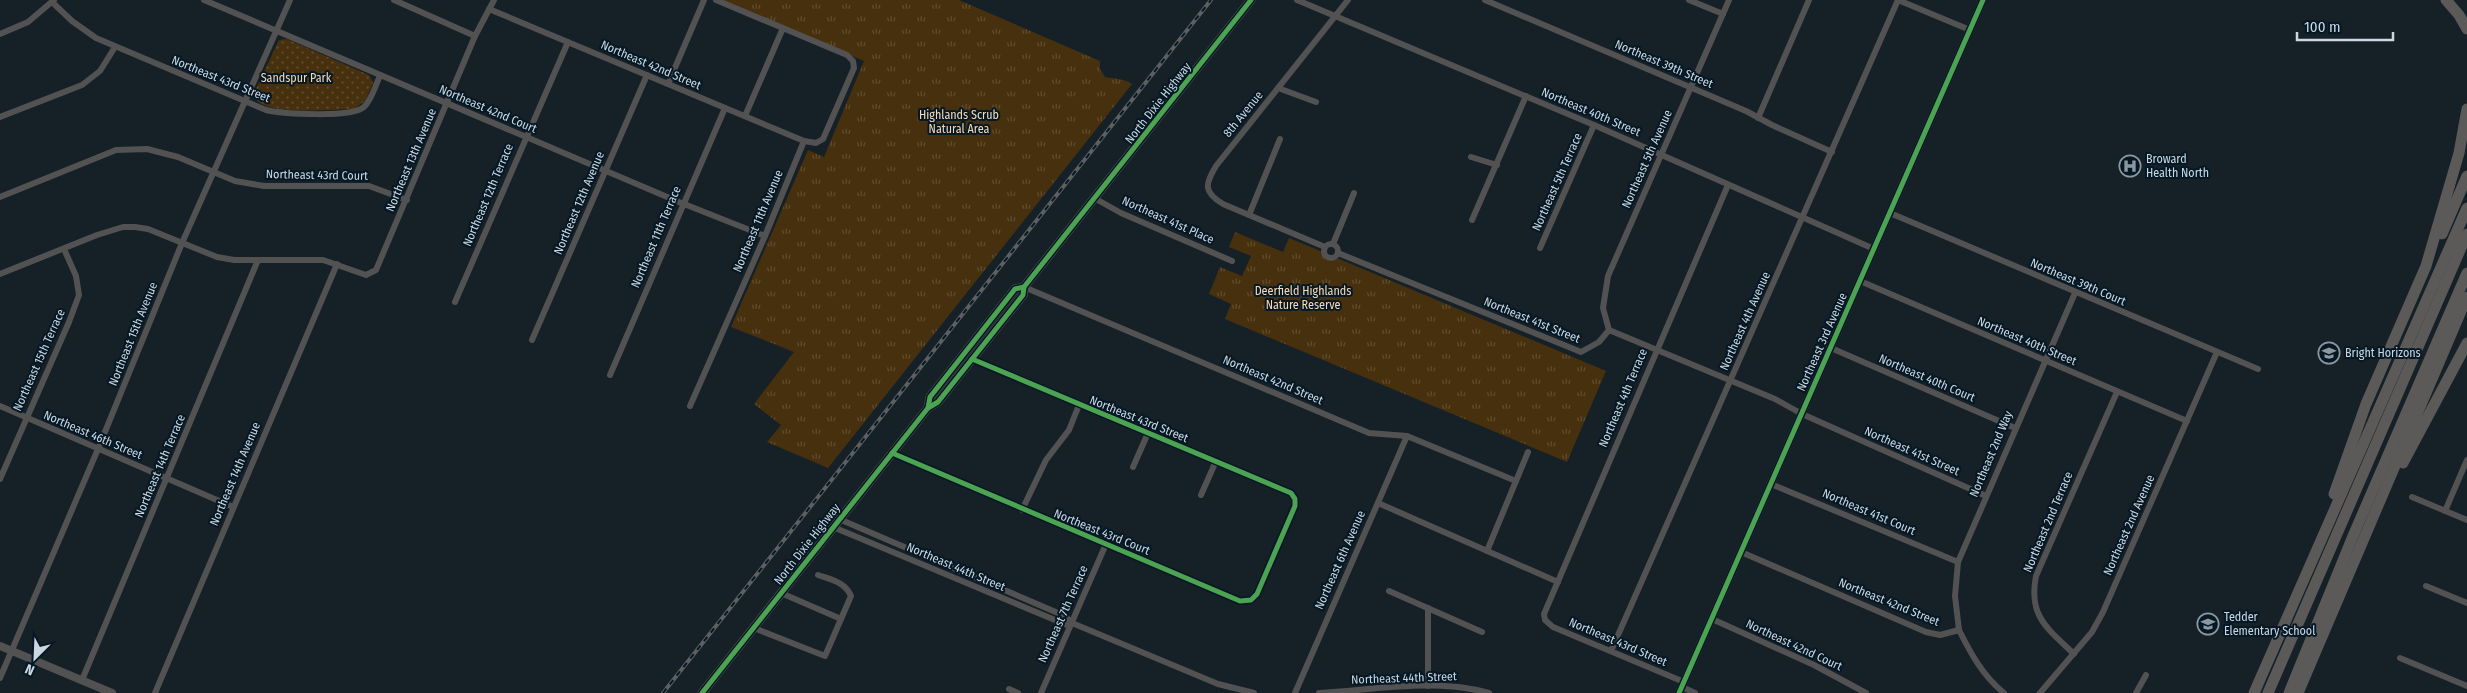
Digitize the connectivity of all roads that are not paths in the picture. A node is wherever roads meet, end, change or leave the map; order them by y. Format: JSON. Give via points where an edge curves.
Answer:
{"nodes":[{"id":1,"x":204,"y":0,"type":"edge"},
{"id":2,"x":290,"y":0,"type":"edge"},
{"id":3,"x":394,"y":0,"type":"edge"},
{"id":4,"x":494,"y":0,"type":"edge"},
{"id":5,"x":704,"y":0,"type":"edge"},
{"id":6,"x":716,"y":0,"type":"edge"},
{"id":7,"x":1251,"y":0,"type":"edge"},
{"id":8,"x":1296,"y":0,"type":"edge"},
{"id":9,"x":1348,"y":0,"type":"edge"},
{"id":10,"x":1484,"y":0,"type":"edge"},
{"id":11,"x":1689,"y":0,"type":"edge"},
{"id":12,"x":1729,"y":0,"type":"edge"},
{"id":13,"x":1809,"y":0,"type":"edge"},
{"id":14,"x":1898,"y":0,"type":"edge"},
{"id":15,"x":1983,"y":0,"type":"edge"},
{"id":16,"x":2446,"y":0,"type":"edge"},
{"id":17,"x":53,"y":1,"type":"edge"},
{"id":18,"x":490,"y":9,"type":"junction"},
{"id":19,"x":1723,"y":14,"type":"junction"},
{"id":20,"x":1335,"y":16,"type":"junction"},
{"id":21,"x":783,"y":28,"type":"junction"},
{"id":22,"x":1970,"y":30,"type":"junction"},
{"id":23,"x":2467,"y":30,"type":"edge"},
{"id":24,"x":276,"y":31,"type":"junction"},
{"id":25,"x":0,"y":34,"type":"edge"},
{"id":26,"x":475,"y":36,"type":"junction"},
{"id":27,"x":568,"y":42,"type":"junction"},
{"id":28,"x":115,"y":46,"type":"junction"},
{"id":29,"x":647,"y":75,"type":"junction"},
{"id":30,"x":380,"y":76,"type":"junction"},
{"id":31,"x":668,"y":84,"type":"junction"},
{"id":32,"x":1278,"y":88,"type":"junction"},
{"id":33,"x":1690,"y":88,"type":"junction"},
{"id":34,"x":1526,"y":96,"type":"junction"},
{"id":35,"x":245,"y":102,"type":"junction"},
{"id":36,"x":1316,"y":102,"type":"dead end"},
{"id":37,"x":448,"y":104,"type":"junction"},
{"id":38,"x":725,"y":108,"type":"junction"},
{"id":39,"x":2467,"y":109,"type":"edge"},
{"id":40,"x":745,"y":116,"type":"junction"},
{"id":41,"x":0,"y":118,"type":"edge"},
{"id":42,"x":1758,"y":118,"type":"junction"},
{"id":43,"x":1594,"y":125,"type":"junction"},
{"id":44,"x":526,"y":137,"type":"junction"},
{"id":45,"x":1280,"y":139,"type":"dead end"},
{"id":46,"x":804,"y":141,"type":"junction"},
{"id":47,"x":1832,"y":152,"type":"junction"},
{"id":48,"x":1661,"y":155,"type":"junction"},
{"id":49,"x":1471,"y":157,"type":"dead end"},
{"id":50,"x":1497,"y":165,"type":"junction"},
{"id":51,"x":606,"y":170,"type":"junction"},
{"id":52,"x":215,"y":172,"type":"junction"},
{"id":53,"x":2467,"y":176,"type":"edge"},
{"id":54,"x":1728,"y":185,"type":"junction"},
{"id":55,"x":1354,"y":193,"type":"dead end"},
{"id":56,"x":0,"y":197,"type":"edge"},
{"id":57,"x":1096,"y":199,"type":"junction"},
{"id":58,"x":407,"y":200,"type":"junction"},
{"id":59,"x":683,"y":204,"type":"junction"},
{"id":60,"x":2467,"y":208,"type":"edge"},
{"id":61,"x":1890,"y":213,"type":"junction"},
{"id":62,"x":1249,"y":215,"type":"junction"},
{"id":63,"x":1803,"y":218,"type":"junction"},
{"id":64,"x":1472,"y":220,"type":"dead end"},
{"id":65,"x":2467,"y":234,"type":"edge"},
{"id":66,"x":765,"y":236,"type":"junction"},
{"id":67,"x":182,"y":243,"type":"junction"},
{"id":68,"x":1334,"y":244,"type":"junction"},
{"id":69,"x":1325,"y":247,"type":"junction"},
{"id":70,"x":1540,"y":248,"type":"dead end"},
{"id":71,"x":64,"y":249,"type":"junction"},
{"id":72,"x":1874,"y":249,"type":"junction"},
{"id":73,"x":1338,"y":253,"type":"junction"},
{"id":74,"x":258,"y":260,"type":"junction"},
{"id":75,"x":1232,"y":261,"type":"dead end"},
{"id":76,"x":337,"y":264,"type":"junction"},
{"id":77,"x":2426,"y":266,"type":"junction"},
{"id":78,"x":2467,"y":273,"type":"edge"},
{"id":79,"x":0,"y":274,"type":"edge"},
{"id":80,"x":1860,"y":281,"type":"junction"},
{"id":81,"x":1024,"y":287,"type":"junction"},
{"id":82,"x":2074,"y":293,"type":"junction"},
{"id":83,"x":2467,"y":297,"type":"edge"},
{"id":84,"x":455,"y":302,"type":"dead end"},
{"id":85,"x":1609,"y":330,"type":"junction"},
{"id":86,"x":532,"y":340,"type":"dead end"},
{"id":87,"x":2467,"y":343,"type":"edge"},
{"id":88,"x":1830,"y":348,"type":"junction"},
{"id":89,"x":1657,"y":349,"type":"junction"},
{"id":90,"x":2217,"y":352,"type":"junction"},
{"id":91,"x":972,"y":359,"type":"junction"},
{"id":92,"x":2044,"y":361,"type":"junction"},
{"id":93,"x":2258,"y":370,"type":"dead end"},
{"id":94,"x":610,"y":375,"type":"dead end"},
{"id":95,"x":1731,"y":380,"type":"junction"},
{"id":96,"x":2117,"y":392,"type":"junction"},
{"id":97,"x":1079,"y":405,"type":"junction"},
{"id":98,"x":0,"y":406,"type":"edge"},
{"id":99,"x":690,"y":406,"type":"dead end"},
{"id":100,"x":928,"y":408,"type":"junction"},
{"id":101,"x":1802,"y":414,"type":"junction"},
{"id":102,"x":26,"y":418,"type":"junction"},
{"id":103,"x":2187,"y":421,"type":"junction"},
{"id":104,"x":2015,"y":428,"type":"junction"},
{"id":105,"x":1148,"y":433,"type":"junction"},
{"id":106,"x":1407,"y":436,"type":"junction"},
{"id":107,"x":98,"y":449,"type":"junction"},
{"id":108,"x":1528,"y":452,"type":"dead end"},
{"id":109,"x":892,"y":453,"type":"junction"},
{"id":110,"x":2467,"y":460,"type":"edge"},
{"id":111,"x":1216,"y":462,"type":"junction"},
{"id":112,"x":1133,"y":467,"type":"dead end"},
{"id":113,"x":0,"y":478,"type":"edge"},
{"id":114,"x":167,"y":478,"type":"junction"},
{"id":115,"x":1516,"y":481,"type":"junction"},
{"id":116,"x":1771,"y":484,"type":"junction"},
{"id":117,"x":1201,"y":495,"type":"dead end"},
{"id":118,"x":1986,"y":496,"type":"junction"},
{"id":119,"x":2412,"y":497,"type":"dead end"},
{"id":120,"x":1378,"y":503,"type":"junction"},
{"id":121,"x":233,"y":507,"type":"junction"},
{"id":122,"x":1022,"y":510,"type":"junction"},
{"id":123,"x":2445,"y":511,"type":"junction"},
{"id":124,"x":839,"y":519,"type":"junction"},
{"id":125,"x":2467,"y":520,"type":"edge"},
{"id":126,"x":832,"y":527,"type":"junction"},
{"id":127,"x":2353,"y":536,"type":"junction"},
{"id":128,"x":1106,"y":544,"type":"junction"},
{"id":129,"x":1487,"y":551,"type":"junction"},
{"id":130,"x":1741,"y":552,"type":"junction"},
{"id":131,"x":2356,"y":553,"type":"junction"},
{"id":132,"x":1958,"y":562,"type":"junction"},
{"id":133,"x":2312,"y":562,"type":"junction"},
{"id":134,"x":818,"y":575,"type":"dead end"},
{"id":135,"x":1558,"y":582,"type":"junction"},
{"id":136,"x":2426,"y":586,"type":"dead end"},
{"id":137,"x":1389,"y":592,"type":"dead end"},
{"id":138,"x":782,"y":593,"type":"junction"},
{"id":139,"x":1250,"y":600,"type":"joint"},
{"id":140,"x":2467,"y":603,"type":"edge"},
{"id":141,"x":1428,"y":608,"type":"junction"},
{"id":142,"x":841,"y":619,"type":"junction"},
{"id":143,"x":1712,"y":619,"type":"junction"},
{"id":144,"x":1545,"y":620,"type":"joint"},
{"id":145,"x":1072,"y":624,"type":"junction"},
{"id":146,"x":754,"y":628,"type":"junction"},
{"id":147,"x":1959,"y":630,"type":"junction"},
{"id":148,"x":1482,"y":632,"type":"dead end"},
{"id":149,"x":0,"y":646,"type":"edge"},
{"id":150,"x":12,"y":651,"type":"junction"},
{"id":151,"x":1611,"y":651,"type":"junction"},
{"id":152,"x":2074,"y":654,"type":"junction"},
{"id":153,"x":2400,"y":658,"type":"dead end"},
{"id":154,"x":2146,"y":674,"type":"dead end"},
{"id":155,"x":0,"y":678,"type":"edge"},
{"id":156,"x":82,"y":680,"type":"junction"},
{"id":157,"x":1428,"y":686,"type":"junction"},
{"id":158,"x":2467,"y":686,"type":"edge"},
{"id":159,"x":1682,"y":687,"type":"edge"},
{"id":160,"x":1009,"y":689,"type":"dead end"},
{"id":161,"x":112,"y":693,"type":"edge"},
{"id":162,"x":155,"y":693,"type":"edge"},
{"id":163,"x":702,"y":693,"type":"edge"},
{"id":164,"x":1018,"y":693,"type":"edge"},
{"id":165,"x":1041,"y":693,"type":"edge"},
{"id":166,"x":1254,"y":693,"type":"edge"},
{"id":167,"x":1295,"y":693,"type":"edge"},
{"id":168,"x":1319,"y":693,"type":"edge"},
{"id":169,"x":1489,"y":693,"type":"edge"},
{"id":170,"x":1695,"y":693,"type":"edge"},
{"id":171,"x":1866,"y":693,"type":"edge"},
{"id":172,"x":2004,"y":693,"type":"edge"},
{"id":173,"x":2040,"y":693,"type":"edge"},
{"id":174,"x":2136,"y":693,"type":"edge"},
{"id":175,"x":2254,"y":693,"type":"edge"},
{"id":176,"x":2268,"y":693,"type":"edge"},
{"id":177,"x":2283,"y":693,"type":"edge"},
{"id":178,"x":2289,"y":693,"type":"edge"},
{"id":179,"x":2298,"y":693,"type":"edge"}],
"edges":[{"from":1,"to":24,"type":"street","name":"Northeast 42nd Court"},
{"from":2,"to":24,"type":"street","name":"Northeast 15th Avenue"},
{"from":3,"to":26,"type":"street"},
{"from":4,"to":18,"type":"street","name":"Northeast 13th Avenue"},
{"from":5,"to":31,"type":"street"},
{"from":6,"to":21,"type":"street"},
{"from":7,"to":57,"type":"main road","name":"North Dixie Highway"},
{"from":8,"to":20,"type":"street","name":"Northeast 40th Street"},
{"from":9,"to":20,"type":"street"},
{"from":10,"to":33,"type":"street","name":"Northeast 39th Street"},
{"from":11,"to":19,"type":"street"},
{"from":12,"to":19,"type":"street","name":"Northeast 5th Avenue"},
{"from":13,"to":42,"type":"street"},
{"from":14,"to":22,"type":"street"},
{"from":14,"to":47,"type":"street","name":"Northeast 4th Avenue"},
{"from":15,"to":22,"type":"street","name":"Northeast 3rd Avenue"},
{"from":16,"to":23,"type":"highway"},
{"from":17,"to":25,"type":"street","via":[[28,22]]},
{"from":17,"to":28,"type":"street","name":"Northeast 43rd Street","via":[[83,29]]},
{"from":18,"to":26,"type":"street","name":"Northeast 13th Avenue"},
{"from":18,"to":27,"type":"street","name":"Northeast 42nd Street"},
{"from":19,"to":33,"type":"street","name":"Northeast 5th Avenue"},
{"from":20,"to":32,"type":"street"},
{"from":20,"to":34,"type":"street","name":"Northeast 40th Street"},
{"from":21,"to":40,"type":"street"},
{"from":21,"to":46,"type":"street","via":[[847,55],[853,61],[854,68],[823,139],[816,143]]},
{"from":22,"to":61,"type":"street","name":"Northeast 3rd Avenue"},
{"from":24,"to":30,"type":"street","name":"Northeast 42nd Court"},
{"from":24,"to":35,"type":"street","name":"Northeast 15th Avenue"},
{"from":26,"to":37,"type":"street","name":"Northeast 13th Avenue"},
{"from":27,"to":29,"type":"street","name":"Northeast 42nd Street"},
{"from":27,"to":44,"type":"street","name":"Northeast 12th Terrace"},
{"from":28,"to":35,"type":"street","name":"Northeast 43rd Street"},
{"from":28,"to":41,"type":"street","via":[[100,71],[82,85]]},
{"from":29,"to":31,"type":"street","name":"Northeast 42nd Street"},
{"from":29,"to":51,"type":"street","name":"Northeast 12th Avenue"},
{"from":30,"to":35,"type":"street","name":"Northeast 43rd Street","via":[[368,102],[355,112],[280,113]]},
{"from":30,"to":37,"type":"street","name":"Northeast 42nd Court"},
{"from":31,"to":38,"type":"street","name":"Northeast 42nd Street"},
{"from":32,"to":36,"type":"street","name":"8th Avenue"},
{"from":32,"to":62,"type":"street","name":"8th Avenue","via":[[1208,180],[1207,190],[1214,199]]},
{"from":33,"to":42,"type":"street","name":"Northeast 39th Street"},
{"from":33,"to":48,"type":"street","name":"Northeast 5th Avenue"},
{"from":34,"to":43,"type":"street","name":"Northeast 40th Street"},
{"from":34,"to":50,"type":"street"},
{"from":35,"to":52,"type":"street","name":"Northeast 15th Avenue"},
{"from":37,"to":44,"type":"street","name":"Northeast 42nd Court"},
{"from":37,"to":58,"type":"street","name":"Northeast 13th Avenue"},
{"from":38,"to":40,"type":"street","name":"Northeast 42nd Street"},
{"from":38,"to":59,"type":"street","name":"Northeast 11th Terrace"},
{"from":39,"to":77,"type":"highway","via":[[2459,153]]},
{"from":40,"to":46,"type":"street","name":"Northeast 42nd Street"},
{"from":42,"to":47,"type":"street","name":"Northeast 39th Street"},
{"from":43,"to":48,"type":"street","name":"Northeast 40th Street"},
{"from":43,"to":70,"type":"street","name":"Northeast 5th Terrace"},
{"from":44,"to":51,"type":"street","name":"Northeast 42nd Court"},
{"from":44,"to":84,"type":"street","name":"Northeast 12th Terrace"},
{"from":45,"to":62,"type":"street"},
{"from":46,"to":66,"type":"street","name":"Northeast 11th Avenue"},
{"from":47,"to":63,"type":"street","name":"Northeast 4th Avenue"},
{"from":48,"to":54,"type":"street","name":"Northeast 40th Street"},
{"from":48,"to":85,"type":"street","name":"Northeast 5th Avenue","via":[[1608,276],[1603,308]]},
{"from":49,"to":50,"type":"street"},
{"from":50,"to":64,"type":"street"},
{"from":51,"to":59,"type":"street","name":"Northeast 42nd Court"},
{"from":51,"to":86,"type":"street","name":"Northeast 12th Avenue"},
{"from":52,"to":56,"type":"street","name":"Northeast 43rd Court","via":[[147,149],[116,150]]},
{"from":52,"to":58,"type":"street","name":"Northeast 43rd Court","via":[[235,181],[264,186],[369,186]]},
{"from":52,"to":67,"type":"street","name":"Northeast 15th Avenue"},
{"from":53,"to":77,"type":"highway"},
{"from":54,"to":63,"type":"street","name":"Northeast 40th Street"},
{"from":54,"to":89,"type":"street","name":"Northeast 4th Terrace"},
{"from":55,"to":68,"type":"street"},
{"from":57,"to":75,"type":"street","name":"Northeast 41st Place"},
{"from":57,"to":81,"type":"main road","name":"North Dixie Highway"},
{"from":58,"to":76,"type":"street","name":"Northeast 13th Avenue","via":[[376,270],[366,275]]},
{"from":59,"to":66,"type":"street","name":"Northeast 42nd Court"},
{"from":59,"to":94,"type":"street","name":"Northeast 11th Terrace"},
{"from":60,"to":133,"type":"highway"},
{"from":61,"to":72,"type":"street","name":"Northeast 3rd Avenue"},
{"from":61,"to":82,"type":"street","name":"Northeast 39th Court"},
{"from":62,"to":69,"type":"street"},
{"from":63,"to":72,"type":"street","name":"Northeast 40th Street"},
{"from":63,"to":95,"type":"street","name":"Northeast 4th Avenue"},
{"from":65,"to":176,"type":"highway"},
{"from":66,"to":99,"type":"street","name":"Northeast 11th Avenue"},
{"from":67,"to":71,"type":"street","via":[[148,229],[134,227],[97,234]]},
{"from":67,"to":74,"type":"street","via":[[217,257]]},
{"from":67,"to":107,"type":"street","name":"Northeast 15th Avenue"},
{"from":68,"to":69,"type":"street"},
{"from":68,"to":73,"type":"street"},
{"from":69,"to":73,"type":"street","via":[[1329,257]]},
{"from":71,"to":79,"type":"street"},
{"from":71,"to":102,"type":"street","name":"Northeast 15th Terrace","via":[[76,276],[79,295]]},
{"from":72,"to":80,"type":"street","name":"Northeast 3rd Avenue"},
{"from":73,"to":85,"type":"street","name":"Northeast 41st Street","via":[[1581,352],[1599,342]]},
{"from":74,"to":76,"type":"street","via":[[323,260]]},
{"from":74,"to":114,"type":"street","name":"Northeast 14th Terrace"},
{"from":76,"to":121,"type":"street","name":"Northeast 14th Avenue"},
{"from":77,"to":133,"type":"highway","via":[[2366,404]]},
{"from":78,"to":127,"type":"highway"},
{"from":80,"to":88,"type":"street","name":"Northeast 3rd Avenue"},
{"from":80,"to":92,"type":"street","name":"Northeast 40th Street"},
{"from":81,"to":91,"type":"main road","name":"North Dixie Highway","via":[[1023,295]]},
{"from":81,"to":100,"type":"main road","name":"North Dixie Highway","via":[[1015,289],[968,347],[930,396]]},
{"from":81,"to":106,"type":"street","name":"Northeast 42nd Street","via":[[1369,432]]},
{"from":82,"to":90,"type":"street","name":"Northeast 39th Court"},
{"from":82,"to":92,"type":"street","name":"Northeast 2nd Way"},
{"from":83,"to":131,"type":"highway"},
{"from":85,"to":89,"type":"street","name":"Northeast 41st Street"},
{"from":87,"to":131,"type":"highway","via":[[2406,457],[2371,537]]},
{"from":88,"to":101,"type":"street","name":"Northeast 3rd Avenue"},
{"from":88,"to":104,"type":"street","name":"Northeast 40th Court"},
{"from":89,"to":95,"type":"street","name":"Northeast 41st Street"},
{"from":89,"to":135,"type":"street","name":"Northeast 4th Terrace"},
{"from":90,"to":93,"type":"street","name":"Northeast 39th Court"},
{"from":90,"to":103,"type":"street","name":"Northeast 2nd Avenue"},
{"from":91,"to":97,"type":"street","name":"Northeast 43rd Street"},
{"from":91,"to":100,"type":"main road","name":"North Dixie Highway","via":[[938,402]]},
{"from":92,"to":96,"type":"street","name":"Northeast 40th Street"},
{"from":92,"to":104,"type":"street","name":"Northeast 2nd Way"},
{"from":95,"to":101,"type":"street","name":"Northeast 41st Street"},
{"from":95,"to":151,"type":"street","name":"Northeast 4th Avenue"},
{"from":96,"to":103,"type":"street","name":"Northeast 40th Street"},
{"from":96,"to":152,"type":"street","name":"Northeast 2nd Terrace","via":[[2036,576],[2032,593],[2037,615],[2045,627]]},
{"from":97,"to":105,"type":"street","name":"Northeast 43rd Street"},
{"from":97,"to":122,"type":"street","via":[[1069,430],[1046,460]]},
{"from":98,"to":102,"type":"street","name":"Northeast 46th Street"},
{"from":100,"to":109,"type":"main road","name":"North Dixie Highway"},
{"from":101,"to":116,"type":"street","name":"Northeast 3rd Avenue"},
{"from":101,"to":118,"type":"street","name":"Northeast 41st Street"},
{"from":102,"to":107,"type":"street","name":"Northeast 46th Street"},
{"from":102,"to":113,"type":"street","name":"Northeast 15th Terrace"},
{"from":103,"to":152,"type":"street","name":"Northeast 2nd Avenue","via":[[2103,612]]},
{"from":104,"to":118,"type":"street","name":"Northeast 2nd Way"},
{"from":105,"to":111,"type":"street","name":"Northeast 43rd Street"},
{"from":105,"to":112,"type":"street"},
{"from":106,"to":115,"type":"street","name":"Northeast 42nd Street"},
{"from":106,"to":120,"type":"street","name":"Northeast 6th Avenue"},
{"from":107,"to":114,"type":"street","name":"Northeast 46th Street"},
{"from":107,"to":150,"type":"street","name":"Northeast 15th Avenue"},
{"from":108,"to":115,"type":"street"},
{"from":109,"to":122,"type":"street","name":"Northeast 43rd Court"},
{"from":109,"to":124,"type":"main road","name":"North Dixie Highway"},
{"from":110,"to":123,"type":"street"},
{"from":111,"to":117,"type":"street"},
{"from":111,"to":139,"type":"street","name":"Northeast 43rd Street","via":[[1291,493],[1295,499],[1295,506],[1257,594]]},
{"from":114,"to":121,"type":"street","name":"Northeast 46th Street"},
{"from":114,"to":156,"type":"street","name":"Northeast 14th Terrace"},
{"from":115,"to":129,"type":"street"},
{"from":116,"to":130,"type":"street","name":"Northeast 3rd Avenue"},
{"from":116,"to":132,"type":"street","name":"Northeast 41st Court"},
{"from":118,"to":132,"type":"street","name":"Northeast 2nd Way"},
{"from":119,"to":123,"type":"street"},
{"from":120,"to":129,"type":"street"},
{"from":120,"to":167,"type":"street","name":"Northeast 6th Avenue"},
{"from":121,"to":162,"type":"street","name":"Northeast 14th Avenue"},
{"from":122,"to":128,"type":"street","name":"Northeast 43rd Court"},
{"from":123,"to":125,"type":"street"},
{"from":124,"to":126,"type":"main road","name":"North Dixie Highway"},
{"from":124,"to":145,"type":"street","name":"Northeast 44th Street","via":[[1065,616]]},
{"from":126,"to":138,"type":"main road","name":"North Dixie Highway"},
{"from":126,"to":145,"type":"street","name":"Northeast 44th Street","via":[[1066,625]]},
{"from":127,"to":177,"type":"highway"},
{"from":127,"to":178,"type":"highway"},
{"from":128,"to":139,"type":"street","name":"Northeast 43rd Court","via":[[1240,600]]},
{"from":128,"to":145,"type":"street","name":"Northeast 7th Terrace"},
{"from":129,"to":135,"type":"street"},
{"from":130,"to":143,"type":"street","name":"Northeast 3rd Avenue"},
{"from":130,"to":147,"type":"street","name":"Northeast 42nd Street","via":[[1926,632],[1940,635]]},
{"from":131,"to":179,"type":"highway"},
{"from":132,"to":147,"type":"street","name":"Northeast 2nd Way","via":[[1955,596]]},
{"from":133,"to":175,"type":"highway"},
{"from":134,"to":142,"type":"street","via":[[848,588],[851,596]]},
{"from":135,"to":144,"type":"street","name":"Northeast 4th Terrace","via":[[1544,614]]},
{"from":136,"to":140,"type":"street"},
{"from":137,"to":141,"type":"street"},
{"from":138,"to":142,"type":"street"},
{"from":138,"to":146,"type":"main road","name":"North Dixie Highway"},
{"from":141,"to":148,"type":"street"},
{"from":141,"to":157,"type":"street"},
{"from":142,"to":146,"type":"street","via":[[825,656]]},
{"from":143,"to":159,"type":"street","name":"Northeast 3rd Avenue"},
{"from":143,"to":171,"type":"street","name":"Northeast 42nd Court","via":[[1814,665]]},
{"from":144,"to":151,"type":"street","name":"Northeast 43rd Street","via":[[1553,627]]},
{"from":145,"to":165,"type":"street","name":"Northeast 7th Terrace"},
{"from":145,"to":166,"type":"street","name":"Northeast 44th Street","via":[[1218,684]]},
{"from":146,"to":163,"type":"main road","name":"North Dixie Highway"},
{"from":147,"to":172,"type":"street","via":[[1974,659]]},
{"from":149,"to":150,"type":"street"},
{"from":150,"to":155,"type":"street","name":"Northeast 15th Avenue"},
{"from":150,"to":156,"type":"street"},
{"from":151,"to":159,"type":"street","name":"Northeast 43rd Street"},
{"from":152,"to":173,"type":"street","name":"Northeast 2nd Avenue"},
{"from":153,"to":158,"type":"street"},
{"from":154,"to":174,"type":"street"},
{"from":156,"to":161,"type":"street"},
{"from":157,"to":168,"type":"street","name":"Northeast 44th Street"},
{"from":157,"to":169,"type":"street","name":"Northeast 44th Street","via":[[1460,686]]},
{"from":159,"to":170,"type":"street","name":"Northeast 43rd Street"},
{"from":160,"to":164,"type":"street"}]}
